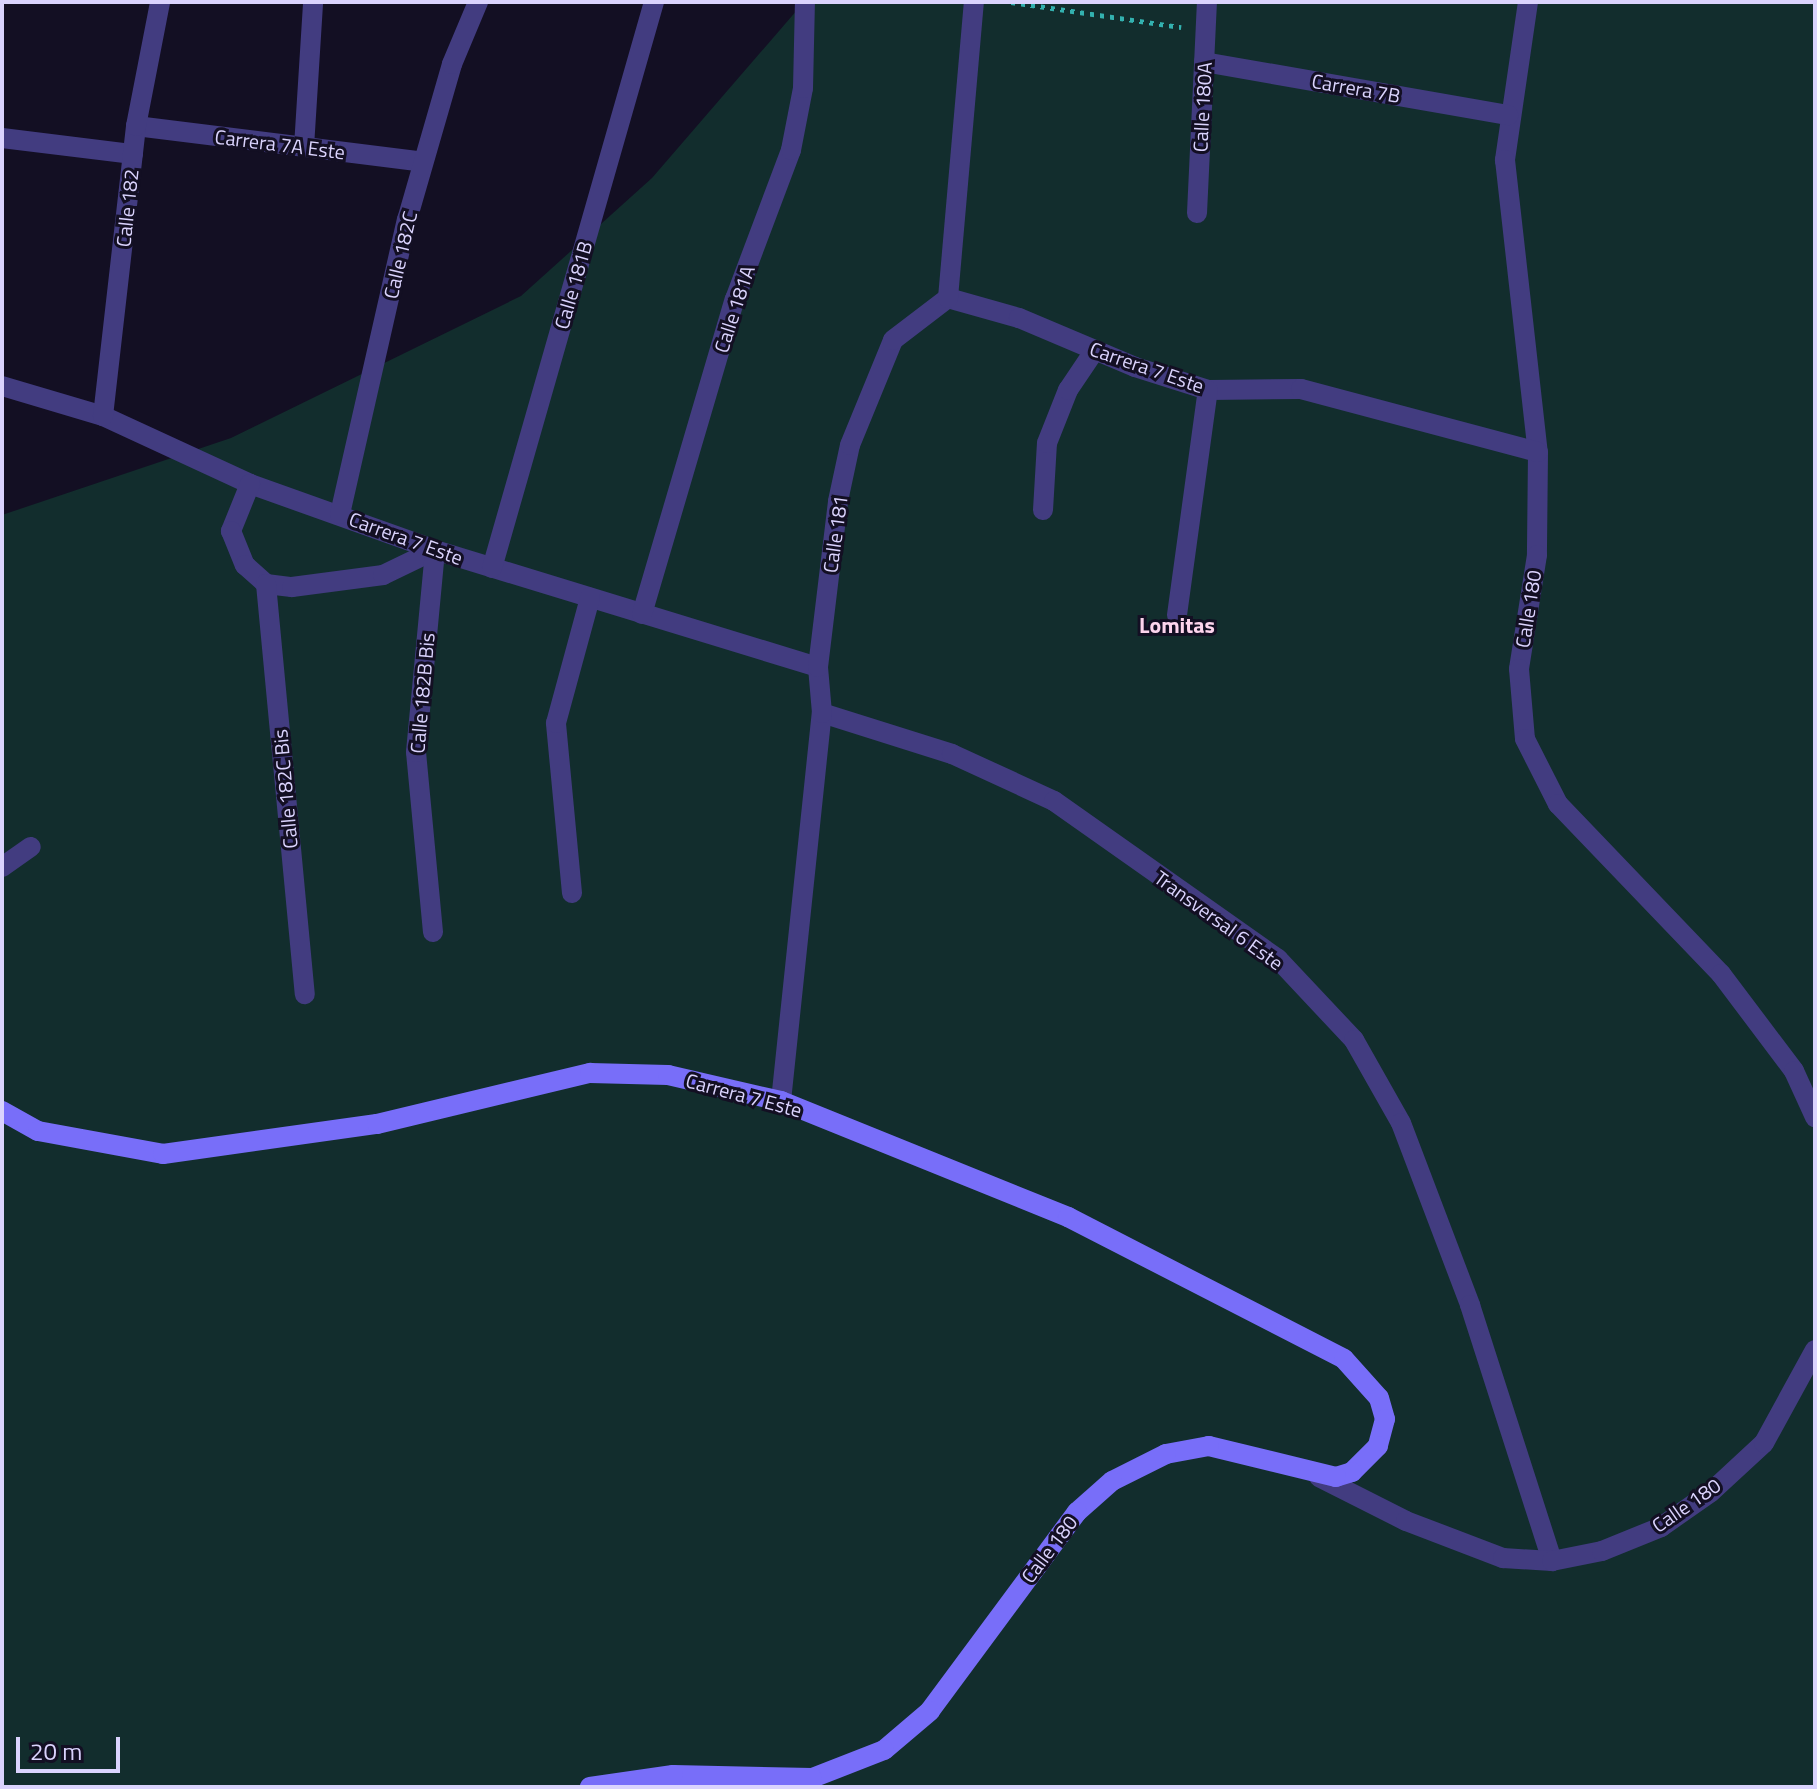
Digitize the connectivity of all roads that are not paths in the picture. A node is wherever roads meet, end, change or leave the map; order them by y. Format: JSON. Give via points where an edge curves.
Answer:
{"nodes":[{"id":1,"x":160,"y":2,"type":"edge"},
{"id":2,"x":313,"y":2,"type":"edge"},
{"id":3,"x":478,"y":2,"type":"edge"},
{"id":4,"x":654,"y":2,"type":"edge"},
{"id":5,"x":805,"y":2,"type":"edge"},
{"id":6,"x":974,"y":2,"type":"edge"},
{"id":7,"x":1207,"y":2,"type":"edge"},
{"id":8,"x":1528,"y":2,"type":"edge"},
{"id":9,"x":1204,"y":62,"type":"junction"},
{"id":10,"x":1508,"y":115,"type":"junction"},
{"id":11,"x":136,"y":126,"type":"junction"},
{"id":12,"x":2,"y":138,"type":"edge"},
{"id":13,"x":304,"y":147,"type":"junction"},
{"id":14,"x":133,"y":154,"type":"junction"},
{"id":15,"x":423,"y":162,"type":"junction"},
{"id":16,"x":1197,"y":213,"type":"dead end"},
{"id":17,"x":948,"y":298,"type":"junction"},
{"id":18,"x":1095,"y":350,"type":"junction"},
{"id":19,"x":2,"y":386,"type":"edge"},
{"id":20,"x":1208,"y":390,"type":"junction"},
{"id":21,"x":103,"y":416,"type":"junction"},
{"id":22,"x":1538,"y":452,"type":"junction"},
{"id":23,"x":250,"y":484,"type":"junction"},
{"id":24,"x":1043,"y":510,"type":"dead end"},
{"id":25,"x":340,"y":514,"type":"junction"},
{"id":26,"x":435,"y":550,"type":"junction"},
{"id":27,"x":492,"y":568,"type":"junction"},
{"id":28,"x":266,"y":584,"type":"junction"},
{"id":29,"x":590,"y":598,"type":"junction"},
{"id":30,"x":642,"y":614,"type":"junction"},
{"id":31,"x":1177,"y":615,"type":"dead end"},
{"id":32,"x":818,"y":667,"type":"junction"},
{"id":33,"x":822,"y":713,"type":"junction"},
{"id":34,"x":31,"y":847,"type":"dead end"},
{"id":35,"x":2,"y":867,"type":"edge"},
{"id":36,"x":572,"y":893,"type":"dead end"},
{"id":37,"x":433,"y":932,"type":"dead end"},
{"id":38,"x":305,"y":994,"type":"dead end"},
{"id":39,"x":781,"y":1101,"type":"junction"},
{"id":40,"x":2,"y":1111,"type":"edge"},
{"id":41,"x":1815,"y":1117,"type":"edge"},
{"id":42,"x":1815,"y":1350,"type":"edge"},
{"id":43,"x":1319,"y":1477,"type":"junction"},
{"id":44,"x":1552,"y":1561,"type":"junction"},
{"id":45,"x":590,"y":1787,"type":"edge"}],
"edges":[{"from":1,"to":11,"type":"street","name":"Calle 182"},
{"from":2,"to":13,"type":"street"},
{"from":3,"to":15,"type":"street","name":"Calle 182C","via":[[452,64]]},
{"from":4,"to":27,"type":"street","name":"Calle 181B"},
{"from":5,"to":30,"type":"street","name":"Calle 181A","via":[[803,88],[791,150],[735,299]]},
{"from":6,"to":17,"type":"street"},
{"from":7,"to":9,"type":"street","name":"Calle 180A"},
{"from":8,"to":10,"type":"street","name":"Calle 180"},
{"from":9,"to":10,"type":"street","name":"Carrera 7B"},
{"from":9,"to":16,"type":"street","name":"Calle 180A"},
{"from":10,"to":22,"type":"street","name":"Calle 180","via":[[1509,226]]},
{"from":11,"to":13,"type":"street","name":"Carrera 7A Este"},
{"from":11,"to":14,"type":"street","name":"Calle 182"},
{"from":12,"to":14,"type":"street"},
{"from":13,"to":15,"type":"street","name":"Carrera 7A Este"},
{"from":14,"to":21,"type":"street","name":"Calle 182"},
{"from":15,"to":25,"type":"street","name":"Calle 182C"},
{"from":17,"to":18,"type":"street","name":"Carrera 7 Este","via":[[1019,318]]},
{"from":17,"to":32,"type":"street","name":"Calle 181","via":[[893,340],[850,445]]},
{"from":18,"to":20,"type":"street","name":"Carrera 7 Este"},
{"from":18,"to":24,"type":"street","via":[[1068,390],[1047,443]]},
{"from":19,"to":21,"type":"street","name":"Carrera 7 Este"},
{"from":20,"to":22,"type":"street","name":"Carrera 7 Este","via":[[1301,389]]},
{"from":20,"to":31,"type":"street"},
{"from":21,"to":23,"type":"street","name":"Carrera 7 Este"},
{"from":22,"to":41,"type":"street","name":"Calle 180","via":[[1537,555],[1519,669],[1525,739],[1558,804],[1721,974],[1794,1071]]},
{"from":23,"to":25,"type":"street","name":"Carrera 7 Este"},
{"from":23,"to":28,"type":"street","via":[[231,531],[245,565]]},
{"from":25,"to":26,"type":"street","name":"Carrera 7 Este"},
{"from":26,"to":27,"type":"street","name":"Carrera 7 Este"},
{"from":26,"to":28,"type":"street","via":[[383,575],[292,587]]},
{"from":26,"to":37,"type":"street","name":"Calle 182B Bis","via":[[416,752]]},
{"from":27,"to":29,"type":"street","name":"Carrera 7 Este"},
{"from":28,"to":38,"type":"street","name":"Calle 182C Bis"},
{"from":29,"to":30,"type":"street","name":"Carrera 7 Este"},
{"from":29,"to":36,"type":"street","via":[[556,723]]},
{"from":30,"to":32,"type":"street","name":"Carrera 7 Este"},
{"from":32,"to":33,"type":"street","name":"Calle 181"},
{"from":33,"to":39,"type":"street","name":"Calle 181"},
{"from":33,"to":44,"type":"street","name":"Transversal 6 Este","via":[[952,754],[1054,801],[1278,959],[1354,1040],[1406,1137],[1470,1305]]},
{"from":34,"to":35,"type":"street"},
{"from":39,"to":40,"type":"main road","name":"Carrera 7 Este","via":[[668,1075],[590,1073],[377,1124],[163,1154],[38,1131]]},
{"from":39,"to":43,"type":"main road","name":"Carrera 7 Este","via":[[1068,1217],[1344,1359],[1379,1398],[1385,1419],[1378,1446],[1352,1472]]},
{"from":42,"to":44,"type":"street","name":"Calle 180","via":[[1764,1443],[1711,1492],[1661,1527],[1602,1551]]},
{"from":43,"to":44,"type":"street","name":"Calle 180","via":[[1406,1521],[1503,1558]]},
{"from":43,"to":45,"type":"main road","name":"Calle 180","via":[[1209,1446],[1166,1454],[1112,1481],[1068,1523],[930,1711],[884,1750],[839,1772],[786,1779],[673,1775]]}]}
